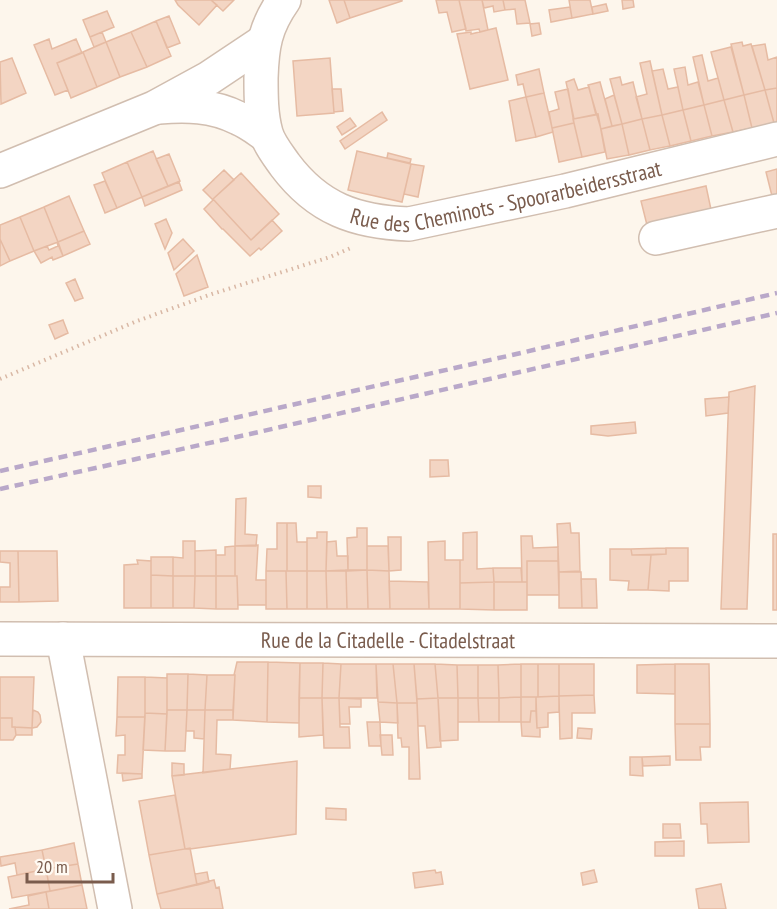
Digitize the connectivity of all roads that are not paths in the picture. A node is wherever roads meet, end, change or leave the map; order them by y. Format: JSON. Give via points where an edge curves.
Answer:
{"nodes":[{"id":1,"x":284,"y":0,"type":"edge"},
{"id":2,"x":263,"y":42,"type":"junction"},
{"id":3,"x":154,"y":108,"type":"junction"},
{"id":4,"x":266,"y":135,"type":"junction"},
{"id":5,"x":777,"y":139,"type":"edge"},
{"id":6,"x":0,"y":171,"type":"edge"},
{"id":7,"x":777,"y":211,"type":"edge"},
{"id":8,"x":656,"y":238,"type":"dead end"},
{"id":9,"x":0,"y":639,"type":"edge"},
{"id":10,"x":63,"y":639,"type":"junction"},
{"id":11,"x":777,"y":641,"type":"edge"},
{"id":12,"x":116,"y":909,"type":"edge"}],
"edges":[{"from":1,"to":2,"type":"street"},
{"from":2,"to":3,"type":"street"},
{"from":2,"to":4,"type":"street","via":[[261,96]]},
{"from":3,"to":4,"type":"street","via":[[185,105],[225,112]]},
{"from":3,"to":6,"type":"street"},
{"from":4,"to":5,"type":"street","name":"Rue des Cheminots - Spoorarbeidersstraat","via":[[302,186],[332,208],[366,220],[409,224]]},
{"from":7,"to":8,"type":"street"},
{"from":9,"to":10,"type":"street","name":"Rue de la Citadelle - Citadelstraat"},
{"from":10,"to":11,"type":"street","name":"Rue de la Citadelle - Citadelstraat"},
{"from":10,"to":12,"type":"street"}]}
